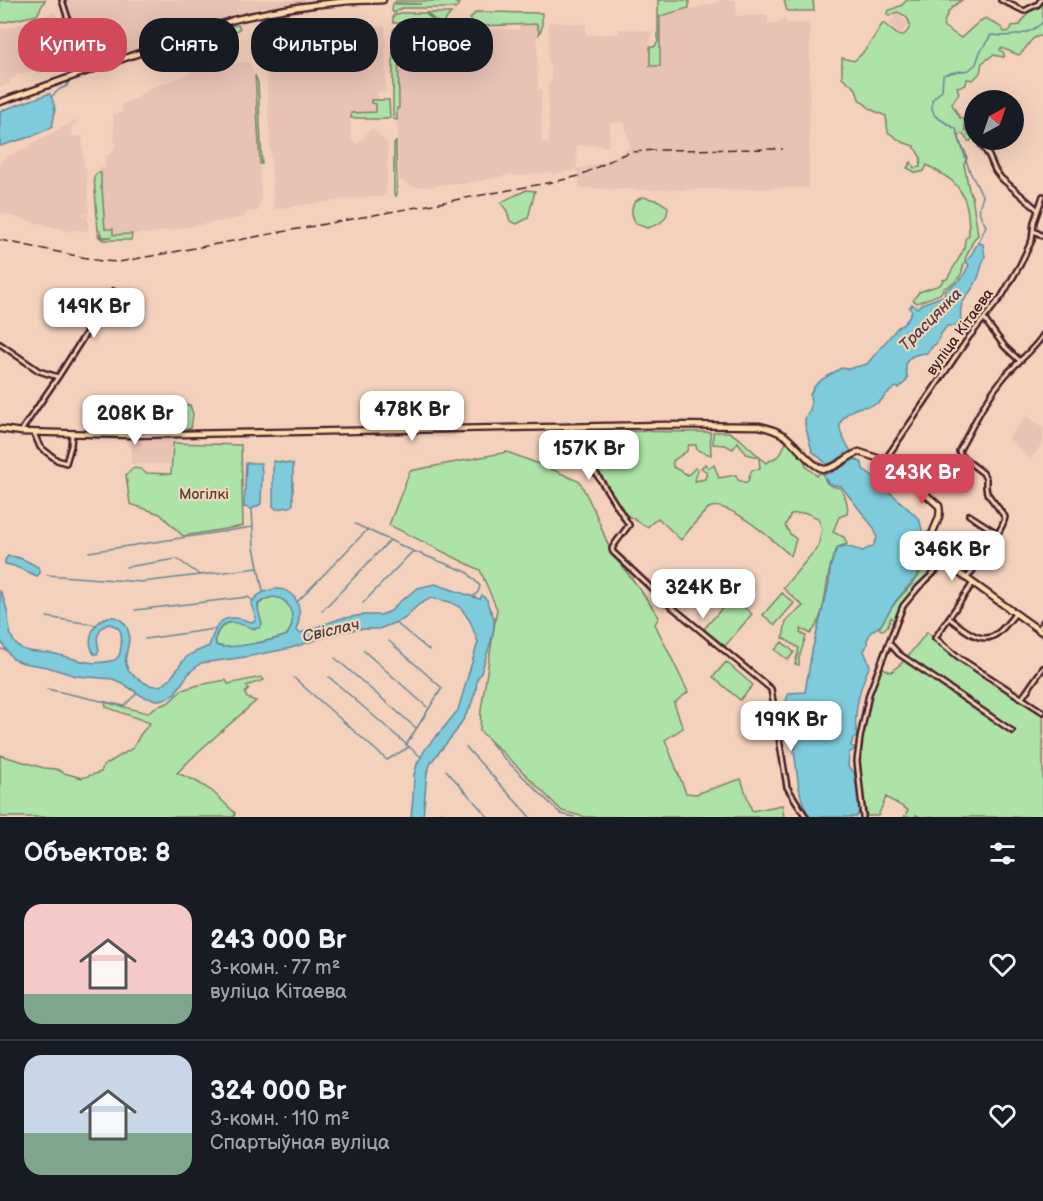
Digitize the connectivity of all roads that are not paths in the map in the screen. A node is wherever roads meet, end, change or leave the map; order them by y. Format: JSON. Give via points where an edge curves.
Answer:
{"nodes":[{"id":1,"x":62,"y":0,"type":"edge"},
{"id":2,"x":383,"y":0,"type":"edge"},
{"id":3,"x":1002,"y":0,"type":"edge"},
{"id":4,"x":1041,"y":0,"type":"edge"},
{"id":5,"x":68,"y":18,"type":"edge"},
{"id":6,"x":127,"y":57,"type":"edge"},
{"id":7,"x":85,"y":72,"type":"edge"},
{"id":8,"x":0,"y":102,"type":"edge"},
{"id":9,"x":985,"y":150,"type":"edge"},
{"id":10,"x":1043,"y":196,"type":"edge"},
{"id":11,"x":1038,"y":210,"type":"junction"},
{"id":12,"x":1034,"y":231,"type":"junction"},
{"id":13,"x":1043,"y":236,"type":"edge"},
{"id":14,"x":113,"y":291,"type":"dead end"},
{"id":15,"x":984,"y":319,"type":"junction"},
{"id":16,"x":1043,"y":335,"type":"edge"},
{"id":17,"x":0,"y":344,"type":"edge"},
{"id":18,"x":1019,"y":360,"type":"junction"},
{"id":19,"x":58,"y":377,"type":"junction"},
{"id":20,"x":571,"y":427,"type":"junction"},
{"id":21,"x":0,"y":429,"type":"edge"},
{"id":22,"x":22,"y":432,"type":"junction"},
{"id":23,"x":34,"y":433,"type":"junction"},
{"id":24,"x":72,"y":434,"type":"junction"},
{"id":25,"x":885,"y":460,"type":"junction"},
{"id":26,"x":969,"y":514,"type":"dead end"},
{"id":27,"x":997,"y":533,"type":"junction"},
{"id":28,"x":944,"y":563,"type":"junction"},
{"id":29,"x":966,"y":578,"type":"junction"},
{"id":30,"x":973,"y":583,"type":"junction"},
{"id":31,"x":1016,"y":614,"type":"junction"},
{"id":32,"x":949,"y":618,"type":"junction"},
{"id":33,"x":1043,"y":622,"type":"edge"},
{"id":34,"x":1038,"y":630,"type":"junction"},
{"id":35,"x":1043,"y":633,"type":"edge"},
{"id":36,"x":889,"y":643,"type":"junction"},
{"id":37,"x":1043,"y":668,"type":"edge"},
{"id":38,"x":1022,"y":698,"type":"junction"},
{"id":39,"x":1043,"y":712,"type":"edge"},
{"id":40,"x":1012,"y":731,"type":"dead end"},
{"id":41,"x":806,"y":817,"type":"edge"},
{"id":42,"x":863,"y":817,"type":"edge"}],
"edges":[{"from":1,"to":5,"type":"street"},
{"from":2,"to":6,"type":"main road","via":[[343,1],[257,14]]},
{"from":3,"to":4,"type":"street","via":[[1024,11]]},
{"from":7,"to":8,"type":"main road"},
{"from":9,"to":11,"type":"street","via":[[1001,178]]},
{"from":10,"to":11,"type":"street","name":"вуліца Кітаева"},
{"from":11,"to":12,"type":"street","name":"вуліца Кітаева"},
{"from":12,"to":13,"type":"street"},
{"from":12,"to":15,"type":"street","name":"вуліца Кітаева","via":[[1020,265]]},
{"from":14,"to":19,"type":"street"},
{"from":15,"to":18,"type":"street"},
{"from":15,"to":25,"type":"street","name":"вуліца Кітаева"},
{"from":16,"to":18,"type":"street"},
{"from":17,"to":19,"type":"street","via":[[39,371]]},
{"from":18,"to":27,"type":"street","via":[[982,407],[959,451],[985,476],[988,495],[1005,517]]},
{"from":19,"to":22,"type":"street"},
{"from":20,"to":24,"type":"main road"},
{"from":20,"to":25,"type":"main road","via":[[752,425],[783,435],[818,468],[833,467],[854,453]]},
{"from":20,"to":41,"type":"street","via":[[629,525],[613,552],[666,602],[771,689],[787,787]]},
{"from":21,"to":22,"type":"main road"},
{"from":22,"to":23,"type":"main road"},
{"from":23,"to":24,"type":"main road"},
{"from":23,"to":24,"type":"street","via":[[40,447],[66,463]]},
{"from":25,"to":28,"type":"main road","via":[[939,506],[931,541]]},
{"from":26,"to":27,"type":"street"},
{"from":27,"to":29,"type":"street"},
{"from":28,"to":29,"type":"main road"},
{"from":28,"to":36,"type":"street","via":[[905,604]]},
{"from":29,"to":30,"type":"main road"},
{"from":30,"to":31,"type":"main road"},
{"from":30,"to":32,"type":"street"},
{"from":31,"to":32,"type":"street","via":[[999,633],[985,638],[976,637]]},
{"from":31,"to":34,"type":"main road"},
{"from":32,"to":38,"type":"street","via":[[936,638]]},
{"from":33,"to":34,"type":"street"},
{"from":34,"to":35,"type":"main road"},
{"from":36,"to":40,"type":"street","via":[[899,654]]},
{"from":36,"to":42,"type":"street","via":[[869,694],[858,750]]},
{"from":37,"to":38,"type":"street"},
{"from":38,"to":39,"type":"street"}]}
